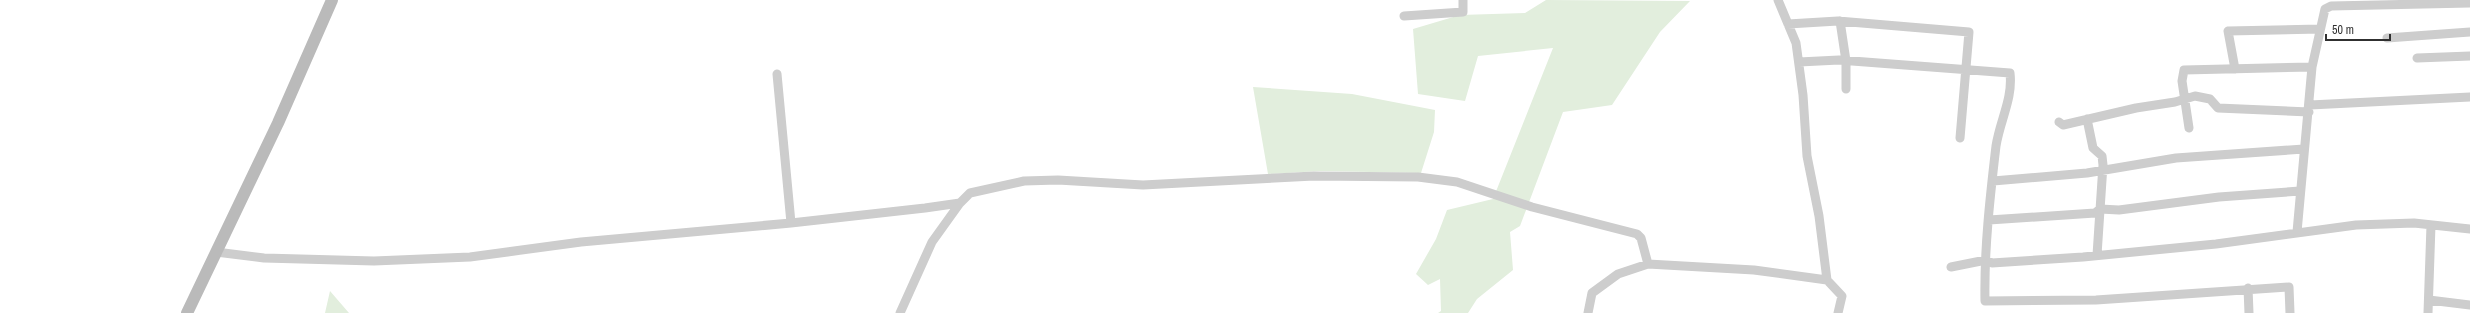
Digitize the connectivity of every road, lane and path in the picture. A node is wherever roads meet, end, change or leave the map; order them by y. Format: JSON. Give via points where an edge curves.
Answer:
{"nodes":[{"id":1,"x":332,"y":0,"type":"edge"},
{"id":2,"x":1463,"y":0,"type":"edge"},
{"id":3,"x":1778,"y":0,"type":"edge"},
{"id":4,"x":2470,"y":3,"type":"edge"},
{"id":5,"x":2326,"y":5,"type":"edge"},
{"id":6,"x":1404,"y":16,"type":"dead end"},
{"id":7,"x":1840,"y":21,"type":"junction"},
{"id":8,"x":1788,"y":24,"type":"junction"},
{"id":9,"x":2320,"y":29,"type":"junction"},
{"id":10,"x":2470,"y":32,"type":"edge"},
{"id":11,"x":2387,"y":38,"type":"dead end"},
{"id":12,"x":2470,"y":56,"type":"edge"},
{"id":13,"x":2417,"y":58,"type":"dead end"},
{"id":14,"x":1846,"y":60,"type":"junction"},
{"id":15,"x":1799,"y":62,"type":"junction"},
{"id":16,"x":2312,"y":67,"type":"junction"},
{"id":17,"x":2235,"y":69,"type":"junction"},
{"id":18,"x":1966,"y":71,"type":"junction"},
{"id":19,"x":777,"y":74,"type":"dead end"},
{"id":20,"x":1846,"y":89,"type":"dead end"},
{"id":21,"x":2470,"y":97,"type":"edge"},
{"id":22,"x":2184,"y":100,"type":"junction"},
{"id":23,"x":2309,"y":109,"type":"junction"},
{"id":24,"x":2087,"y":119,"type":"junction"},
{"id":25,"x":2059,"y":122,"type":"dead end"},
{"id":26,"x":2189,"y":128,"type":"dead end"},
{"id":27,"x":1960,"y":138,"type":"dead end"},
{"id":28,"x":2304,"y":149,"type":"junction"},
{"id":29,"x":2103,"y":170,"type":"junction"},
{"id":30,"x":1994,"y":181,"type":"junction"},
{"id":31,"x":2300,"y":191,"type":"junction"},
{"id":32,"x":960,"y":203,"type":"junction"},
{"id":33,"x":2100,"y":209,"type":"junction"},
{"id":34,"x":1990,"y":220,"type":"junction"},
{"id":35,"x":791,"y":223,"type":"junction"},
{"id":36,"x":2431,"y":225,"type":"junction"},
{"id":37,"x":2470,"y":229,"type":"edge"},
{"id":38,"x":2297,"y":232,"type":"junction"},
{"id":39,"x":216,"y":252,"type":"junction"},
{"id":40,"x":2097,"y":255,"type":"junction"},
{"id":41,"x":1986,"y":260,"type":"junction"},
{"id":42,"x":1648,"y":264,"type":"junction"},
{"id":43,"x":1951,"y":267,"type":"dead end"},
{"id":44,"x":1827,"y":280,"type":"junction"},
{"id":45,"x":2248,"y":288,"type":"junction"},
{"id":46,"x":2429,"y":300,"type":"junction"},
{"id":47,"x":2470,"y":305,"type":"edge"},
{"id":48,"x":187,"y":313,"type":"edge"},
{"id":49,"x":900,"y":313,"type":"edge"},
{"id":50,"x":1588,"y":313,"type":"edge"},
{"id":51,"x":1838,"y":313,"type":"edge"},
{"id":52,"x":2249,"y":313,"type":"edge"},
{"id":53,"x":2290,"y":313,"type":"edge"},
{"id":54,"x":2428,"y":313,"type":"edge"}],
"edges":[{"from":1,"to":39,"type":"street"},
{"from":2,"to":6,"type":"street","via":[[1463,12]]},
{"from":3,"to":8,"type":"street"},
{"from":4,"to":5,"type":"street"},
{"from":5,"to":9,"type":"street"},
{"from":7,"to":8,"type":"street"},
{"from":7,"to":14,"type":"street"},
{"from":7,"to":18,"type":"street","via":[[1969,32]]},
{"from":8,"to":15,"type":"street","via":[[1796,42]]},
{"from":9,"to":16,"type":"street"},
{"from":9,"to":17,"type":"street","via":[[2228,31]]},
{"from":10,"to":11,"type":"street"},
{"from":12,"to":13,"type":"street"},
{"from":14,"to":15,"type":"street"},
{"from":14,"to":18,"type":"street"},
{"from":14,"to":20,"type":"street"},
{"from":15,"to":44,"type":"street","via":[[1807,156],[1819,216]]},
{"from":16,"to":17,"type":"street"},
{"from":16,"to":23,"type":"street"},
{"from":17,"to":22,"type":"street","via":[[2184,70]]},
{"from":18,"to":27,"type":"street"},
{"from":18,"to":30,"type":"street","via":[[2010,73],[2012,89],[2000,126]]},
{"from":19,"to":35,"type":"street"},
{"from":21,"to":23,"type":"street"},
{"from":22,"to":23,"type":"street","via":[[2196,96],[2210,99],[2218,108]]},
{"from":22,"to":24,"type":"street"},
{"from":22,"to":26,"type":"street"},
{"from":23,"to":28,"type":"street"},
{"from":24,"to":25,"type":"street","via":[[2063,125]]},
{"from":24,"to":29,"type":"street","via":[[2093,148],[2102,156]]},
{"from":28,"to":29,"type":"street","via":[[2176,158]]},
{"from":28,"to":31,"type":"street"},
{"from":29,"to":30,"type":"street"},
{"from":29,"to":33,"type":"street"},
{"from":30,"to":34,"type":"street"},
{"from":31,"to":33,"type":"street","via":[[2219,197],[2119,210]]},
{"from":31,"to":38,"type":"street"},
{"from":32,"to":35,"type":"street"},
{"from":32,"to":42,"type":"street","via":[[970,193],[1024,181],[1058,180],[1142,185],[1314,176],[1418,177],[1457,182],[1532,207],[1637,234],[1641,238]]},
{"from":32,"to":49,"type":"street","via":[[932,242]]},
{"from":33,"to":34,"type":"street","via":[[2095,213]]},
{"from":33,"to":40,"type":"street"},
{"from":34,"to":41,"type":"street"},
{"from":35,"to":39,"type":"street","via":[[581,242],[470,257],[361,261],[264,258]]},
{"from":36,"to":37,"type":"street"},
{"from":36,"to":38,"type":"street","via":[[2356,225]]},
{"from":36,"to":46,"type":"street"},
{"from":38,"to":40,"type":"street","via":[[2216,244]]},
{"from":39,"to":48,"type":"street"},
{"from":40,"to":41,"type":"street","via":[[1992,263]]},
{"from":41,"to":43,"type":"street"},
{"from":41,"to":45,"type":"street","via":[[1985,301],[2096,300]]},
{"from":42,"to":44,"type":"street","via":[[1754,270]]},
{"from":42,"to":50,"type":"street","via":[[1618,274],[1592,293]]},
{"from":44,"to":51,"type":"street","via":[[1842,296]]},
{"from":45,"to":52,"type":"street"},
{"from":45,"to":53,"type":"street","via":[[2289,287]]},
{"from":46,"to":47,"type":"street"},
{"from":46,"to":54,"type":"street"}]}
